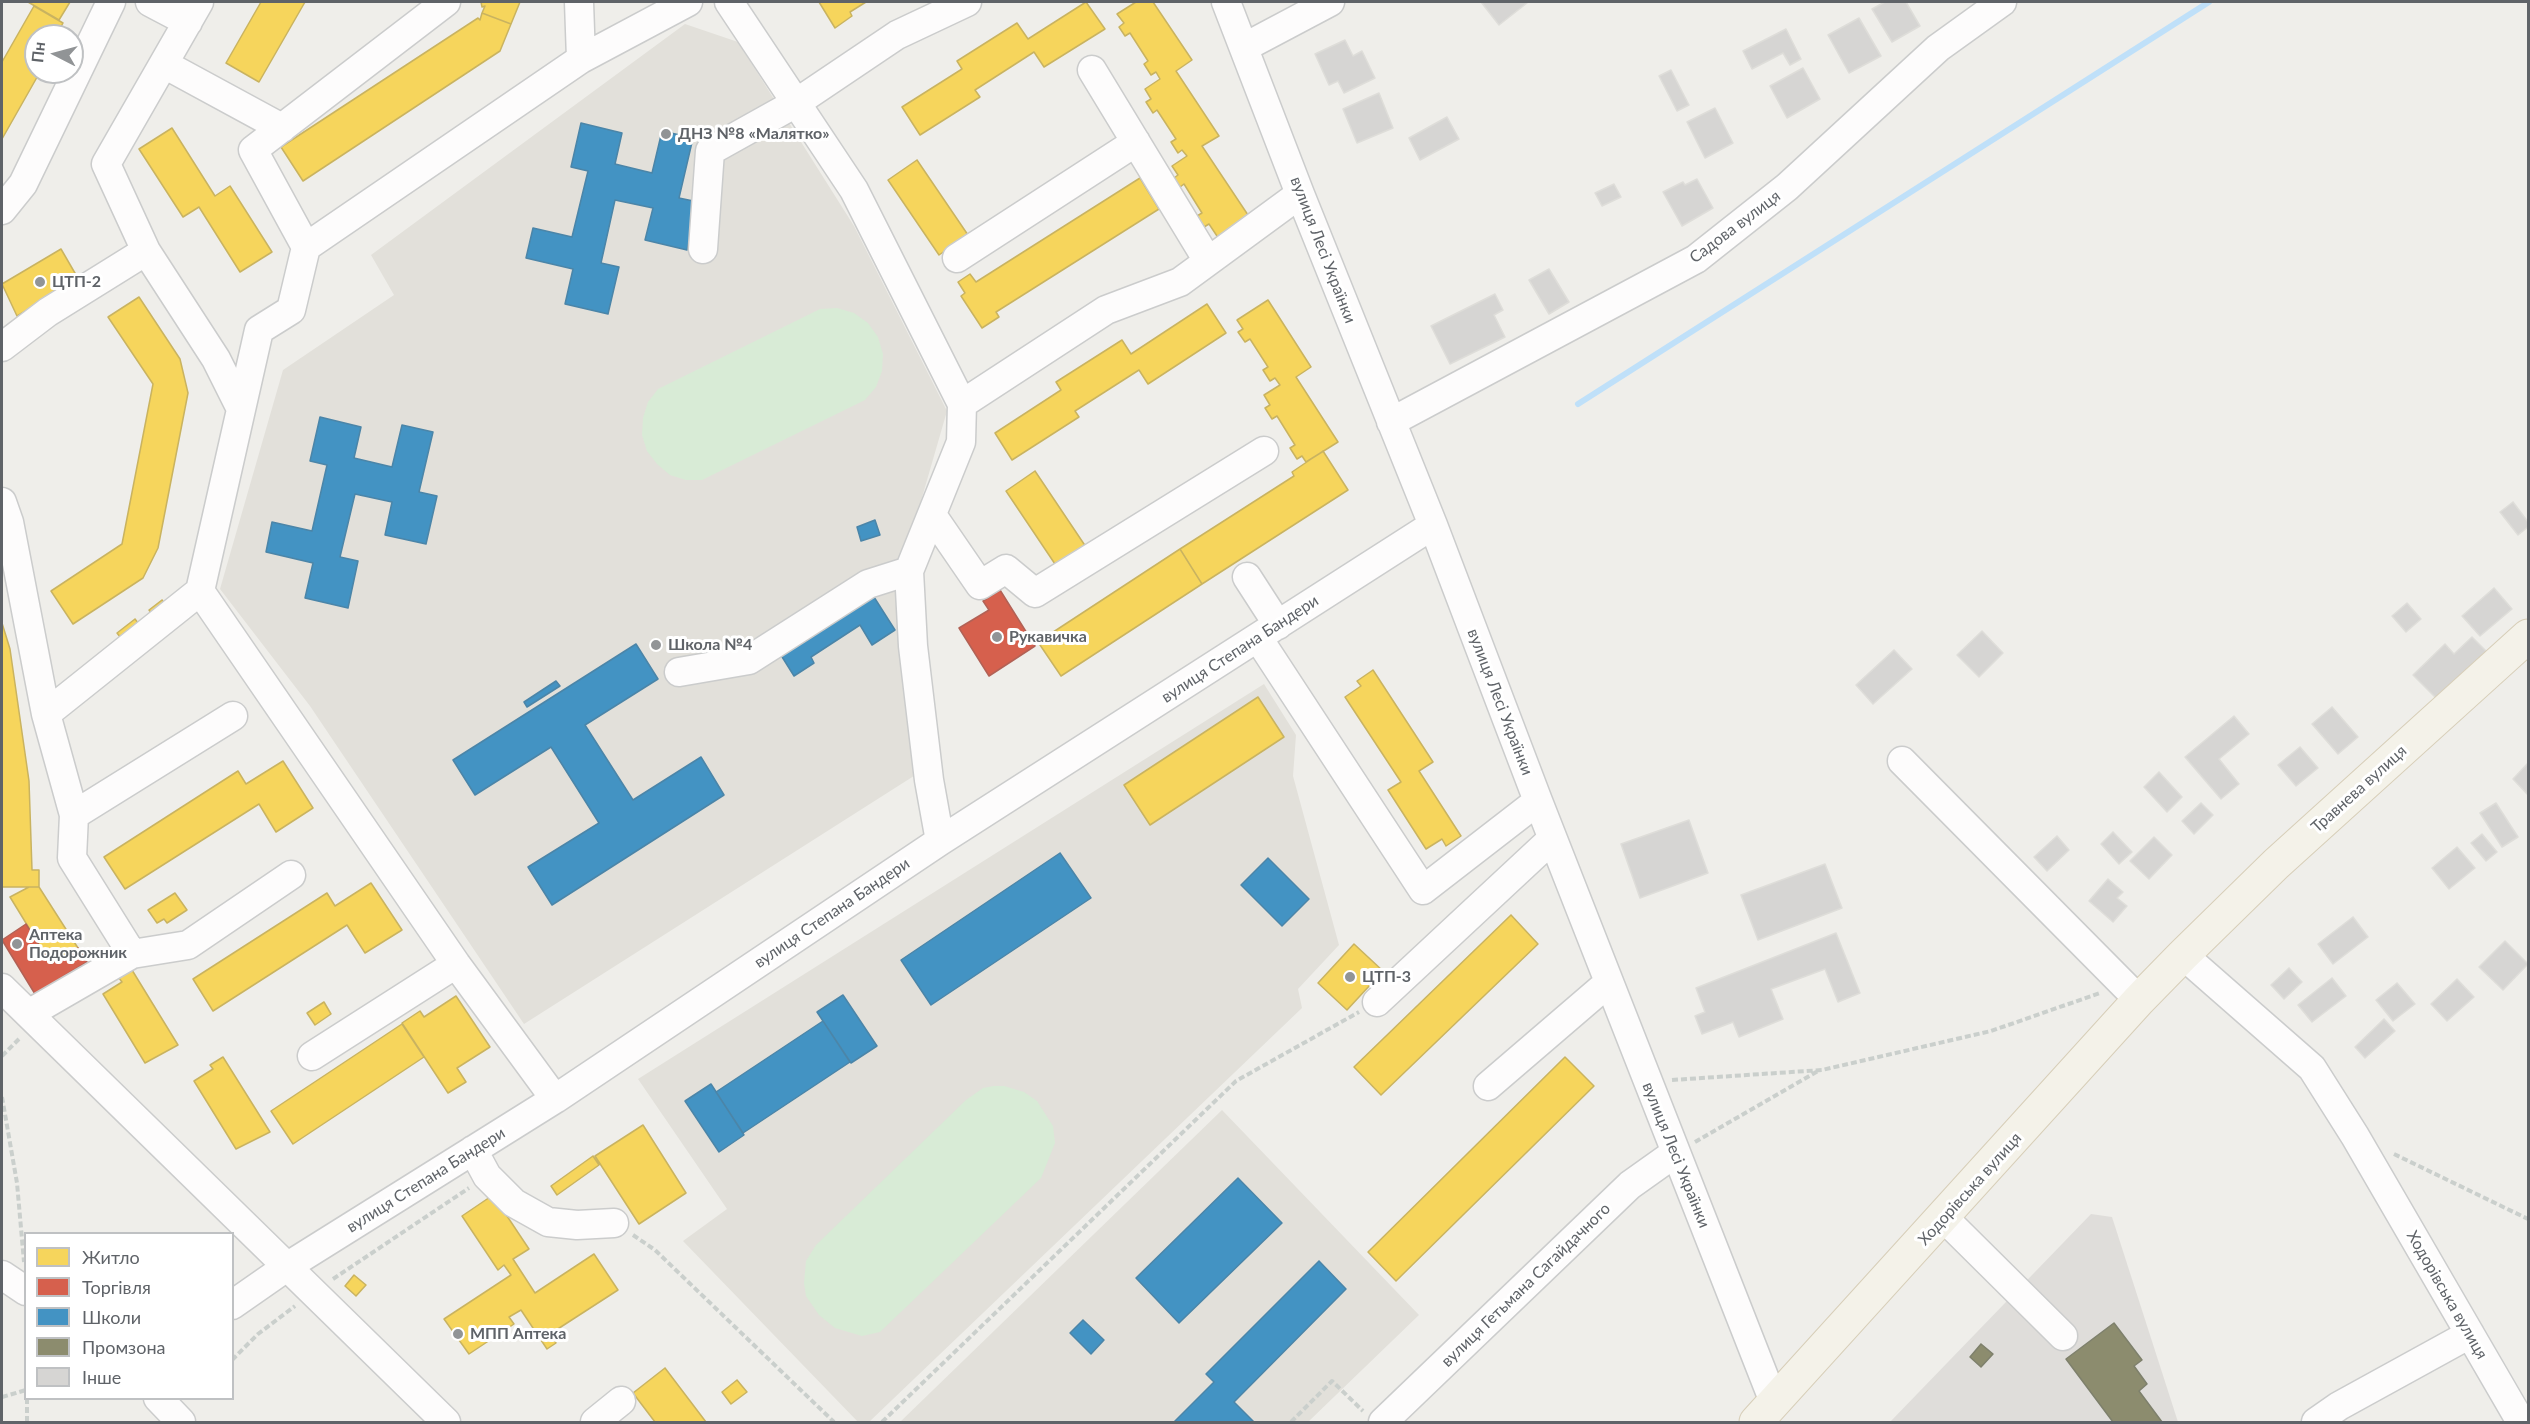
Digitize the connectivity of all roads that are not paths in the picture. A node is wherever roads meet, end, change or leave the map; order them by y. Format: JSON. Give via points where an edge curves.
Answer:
{"nodes":[{"id":1,"x":111,"y":2,"type":"edge"},
{"id":2,"x":150,"y":2,"type":"edge"},
{"id":3,"x":446,"y":2,"type":"edge"},
{"id":4,"x":579,"y":2,"type":"edge"},
{"id":5,"x":688,"y":2,"type":"edge"},
{"id":6,"x":729,"y":2,"type":"edge"},
{"id":7,"x":968,"y":2,"type":"edge"},
{"id":8,"x":1226,"y":2,"type":"edge"},
{"id":9,"x":1330,"y":2,"type":"edge"},
{"id":10,"x":2002,"y":2,"type":"edge"},
{"id":11,"x":193,"y":12,"type":"edge"},
{"id":12,"x":1252,"y":43,"type":"junction"},
{"id":13,"x":581,"y":59,"type":"junction"},
{"id":14,"x":164,"y":63,"type":"junction"},
{"id":15,"x":1092,"y":70,"type":"dead end"},
{"id":16,"x":796,"y":103,"type":"junction"},
{"id":17,"x":282,"y":128,"type":"junction"},
{"id":18,"x":1136,"y":142,"type":"junction"},
{"id":19,"x":1300,"y":194,"type":"junction"},
{"id":20,"x":2,"y":210,"type":"edge"},
{"id":21,"x":306,"y":247,"type":"junction"},
{"id":22,"x":703,"y":249,"type":"dead end"},
{"id":23,"x":146,"y":251,"type":"junction"},
{"id":24,"x":957,"y":258,"type":"dead end"},
{"id":25,"x":1208,"y":261,"type":"junction"},
{"id":26,"x":2,"y":347,"type":"edge"},
{"id":27,"x":962,"y":404,"type":"junction"},
{"id":28,"x":241,"y":409,"type":"junction"},
{"id":29,"x":1396,"y":420,"type":"junction"},
{"id":30,"x":1264,"y":451,"type":"dead end"},
{"id":31,"x":2,"y":502,"type":"edge"},
{"id":32,"x":932,"y":515,"type":"junction"},
{"id":33,"x":1433,"y":525,"type":"junction"},
{"id":34,"x":909,"y":571,"type":"junction"},
{"id":35,"x":1247,"y":578,"type":"dead end"},
{"id":36,"x":200,"y":591,"type":"junction"},
{"id":37,"x":1268,"y":632,"type":"junction"},
{"id":38,"x":2529,"y":636,"type":"edge"},
{"id":39,"x":679,"y":672,"type":"dead end"},
{"id":40,"x":45,"y":714,"type":"junction"},
{"id":41,"x":232,"y":716,"type":"dead end"},
{"id":42,"x":1902,"y":761,"type":"dead end"},
{"id":43,"x":1538,"y":801,"type":"junction"},
{"id":44,"x":74,"y":815,"type":"junction"},
{"id":45,"x":1552,"y":839,"type":"junction"},
{"id":46,"x":940,"y":841,"type":"junction"},
{"id":47,"x":291,"y":875,"type":"dead end"},
{"id":48,"x":2188,"y":950,"type":"junction"},
{"id":49,"x":132,"y":954,"type":"junction"},
{"id":50,"x":456,"y":964,"type":"junction"},
{"id":51,"x":1608,"y":983,"type":"junction"},
{"id":52,"x":2,"y":988,"type":"edge"},
{"id":53,"x":2132,"y":993,"type":"junction"},
{"id":54,"x":1377,"y":1002,"type":"road end"},
{"id":55,"x":30,"y":1013,"type":"junction"},
{"id":56,"x":312,"y":1056,"type":"dead end"},
{"id":57,"x":1488,"y":1086,"type":"dead end"},
{"id":58,"x":555,"y":1099,"type":"junction"},
{"id":59,"x":473,"y":1150,"type":"junction"},
{"id":60,"x":1675,"y":1154,"type":"junction"},
{"id":61,"x":1944,"y":1218,"type":"junction"},
{"id":62,"x":614,"y":1223,"type":"road end"},
{"id":63,"x":288,"y":1266,"type":"junction"},
{"id":64,"x":234,"y":1304,"type":"edge"},
{"id":65,"x":2470,"y":1334,"type":"junction"},
{"id":66,"x":2063,"y":1336,"type":"dead end"},
{"id":67,"x":160,"y":1400,"type":"edge"},
{"id":68,"x":621,"y":1401,"type":"dead end"},
{"id":69,"x":1765,"y":1412,"type":"edge"},
{"id":70,"x":1374,"y":1418,"type":"edge"},
{"id":71,"x":181,"y":1422,"type":"edge"},
{"id":72,"x":446,"y":1422,"type":"edge"},
{"id":73,"x":595,"y":1422,"type":"edge"},
{"id":74,"x":2316,"y":1422,"type":"edge"},
{"id":75,"x":2521,"y":1422,"type":"edge"}],
"edges":[{"from":1,"to":20,"type":"street","via":[[23,184]]},
{"from":2,"to":11,"type":"street"},
{"from":3,"to":17,"type":"street"},
{"from":4,"to":13,"type":"street"},
{"from":5,"to":13,"type":"street"},
{"from":6,"to":16,"type":"street"},
{"from":7,"to":16,"type":"street","via":[[897,35]]},
{"from":8,"to":12,"type":"street","name":"вулиця Лесі Українки"},
{"from":9,"to":12,"type":"street"},
{"from":10,"to":29,"type":"street","name":"Садова вулиця","via":[[1938,48],[1787,188],[1696,259]]},
{"from":11,"to":14,"type":"street"},
{"from":12,"to":19,"type":"street","name":"вулиця Лесі Українки"},
{"from":13,"to":21,"type":"street"},
{"from":14,"to":17,"type":"street"},
{"from":14,"to":23,"type":"street","via":[[106,164]]},
{"from":15,"to":18,"type":"street"},
{"from":16,"to":22,"type":"street","via":[[710,151]]},
{"from":16,"to":27,"type":"street","via":[[854,190]]},
{"from":17,"to":21,"type":"street","via":[[253,150]]},
{"from":18,"to":24,"type":"street"},
{"from":18,"to":25,"type":"street"},
{"from":19,"to":25,"type":"street"},
{"from":19,"to":29,"type":"street","name":"вулиця Лесі Українки"},
{"from":21,"to":28,"type":"street","via":[[291,310],[259,330]]},
{"from":23,"to":26,"type":"street","via":[[48,312]]},
{"from":23,"to":28,"type":"street","via":[[216,359]]},
{"from":25,"to":27,"type":"street","via":[[1180,282],[1106,310]]},
{"from":27,"to":32,"type":"street","via":[[961,442]]},
{"from":28,"to":36,"type":"street"},
{"from":29,"to":33,"type":"street","name":"вулиця Лесі Українки"},
{"from":30,"to":32,"type":"street","via":[[1035,593],[1006,569],[980,585]]},
{"from":31,"to":40,"type":"street"},
{"from":32,"to":34,"type":"street"},
{"from":33,"to":37,"type":"street","name":"вулиця Степана Бандери"},
{"from":33,"to":43,"type":"street","name":"вулиця Лесі Українки"},
{"from":34,"to":39,"type":"street","via":[[868,585],[748,660]]},
{"from":34,"to":46,"type":"street","via":[[913,646]]},
{"from":35,"to":37,"type":"street"},
{"from":36,"to":40,"type":"street"},
{"from":36,"to":50,"type":"street"},
{"from":37,"to":43,"type":"street","via":[[1423,890]]},
{"from":37,"to":46,"type":"street","name":"вулиця Степана Бандери"},
{"from":38,"to":48,"type":"main road","name":"Травнева вулиця","via":[[2276,864]]},
{"from":40,"to":44,"type":"street"},
{"from":41,"to":44,"type":"street"},
{"from":42,"to":53,"type":"street"},
{"from":43,"to":45,"type":"street","name":"вулиця Лесі Українки"},
{"from":44,"to":49,"type":"street","via":[[72,858]]},
{"from":45,"to":51,"type":"street","name":"вулиця Лесі Українки"},
{"from":45,"to":54,"type":"street"},
{"from":46,"to":58,"type":"street","name":"вулиця Степана Бандери"},
{"from":47,"to":49,"type":"street","via":[[188,945]]},
{"from":48,"to":53,"type":"main road","name":"Ходорівська вулиця"},
{"from":48,"to":65,"type":"street","name":"Ходорівська вулиця","via":[[2312,1068]]},
{"from":49,"to":55,"type":"street"},
{"from":50,"to":56,"type":"street"},
{"from":50,"to":58,"type":"street"},
{"from":51,"to":57,"type":"street"},
{"from":51,"to":60,"type":"street","name":"вулиця Лесі Українки"},
{"from":52,"to":55,"type":"street"},
{"from":53,"to":61,"type":"main road","name":"Ходорівська вулиця"},
{"from":55,"to":63,"type":"street"},
{"from":58,"to":59,"type":"street","name":"вулиця Степана Бандери"},
{"from":59,"to":62,"type":"street","via":[[487,1176],[514,1203],[548,1222]]},
{"from":59,"to":63,"type":"street","name":"вулиця Степана Бандери"},
{"from":60,"to":69,"type":"street","name":"вулиця Лесі Українки"},
{"from":60,"to":70,"type":"street","name":"вулиця Гетьмана Сагайдачного","via":[[1630,1185]]},
{"from":61,"to":66,"type":"street"},
{"from":61,"to":69,"type":"main road","name":"Ходорівська вулиця"},
{"from":63,"to":64,"type":"street","name":"вулиця Степана Бандери"},
{"from":63,"to":72,"type":"street"},
{"from":65,"to":74,"type":"street"},
{"from":65,"to":75,"type":"street","name":"Ходорівська вулиця"},
{"from":67,"to":71,"type":"street"},
{"from":68,"to":73,"type":"street"}]}
